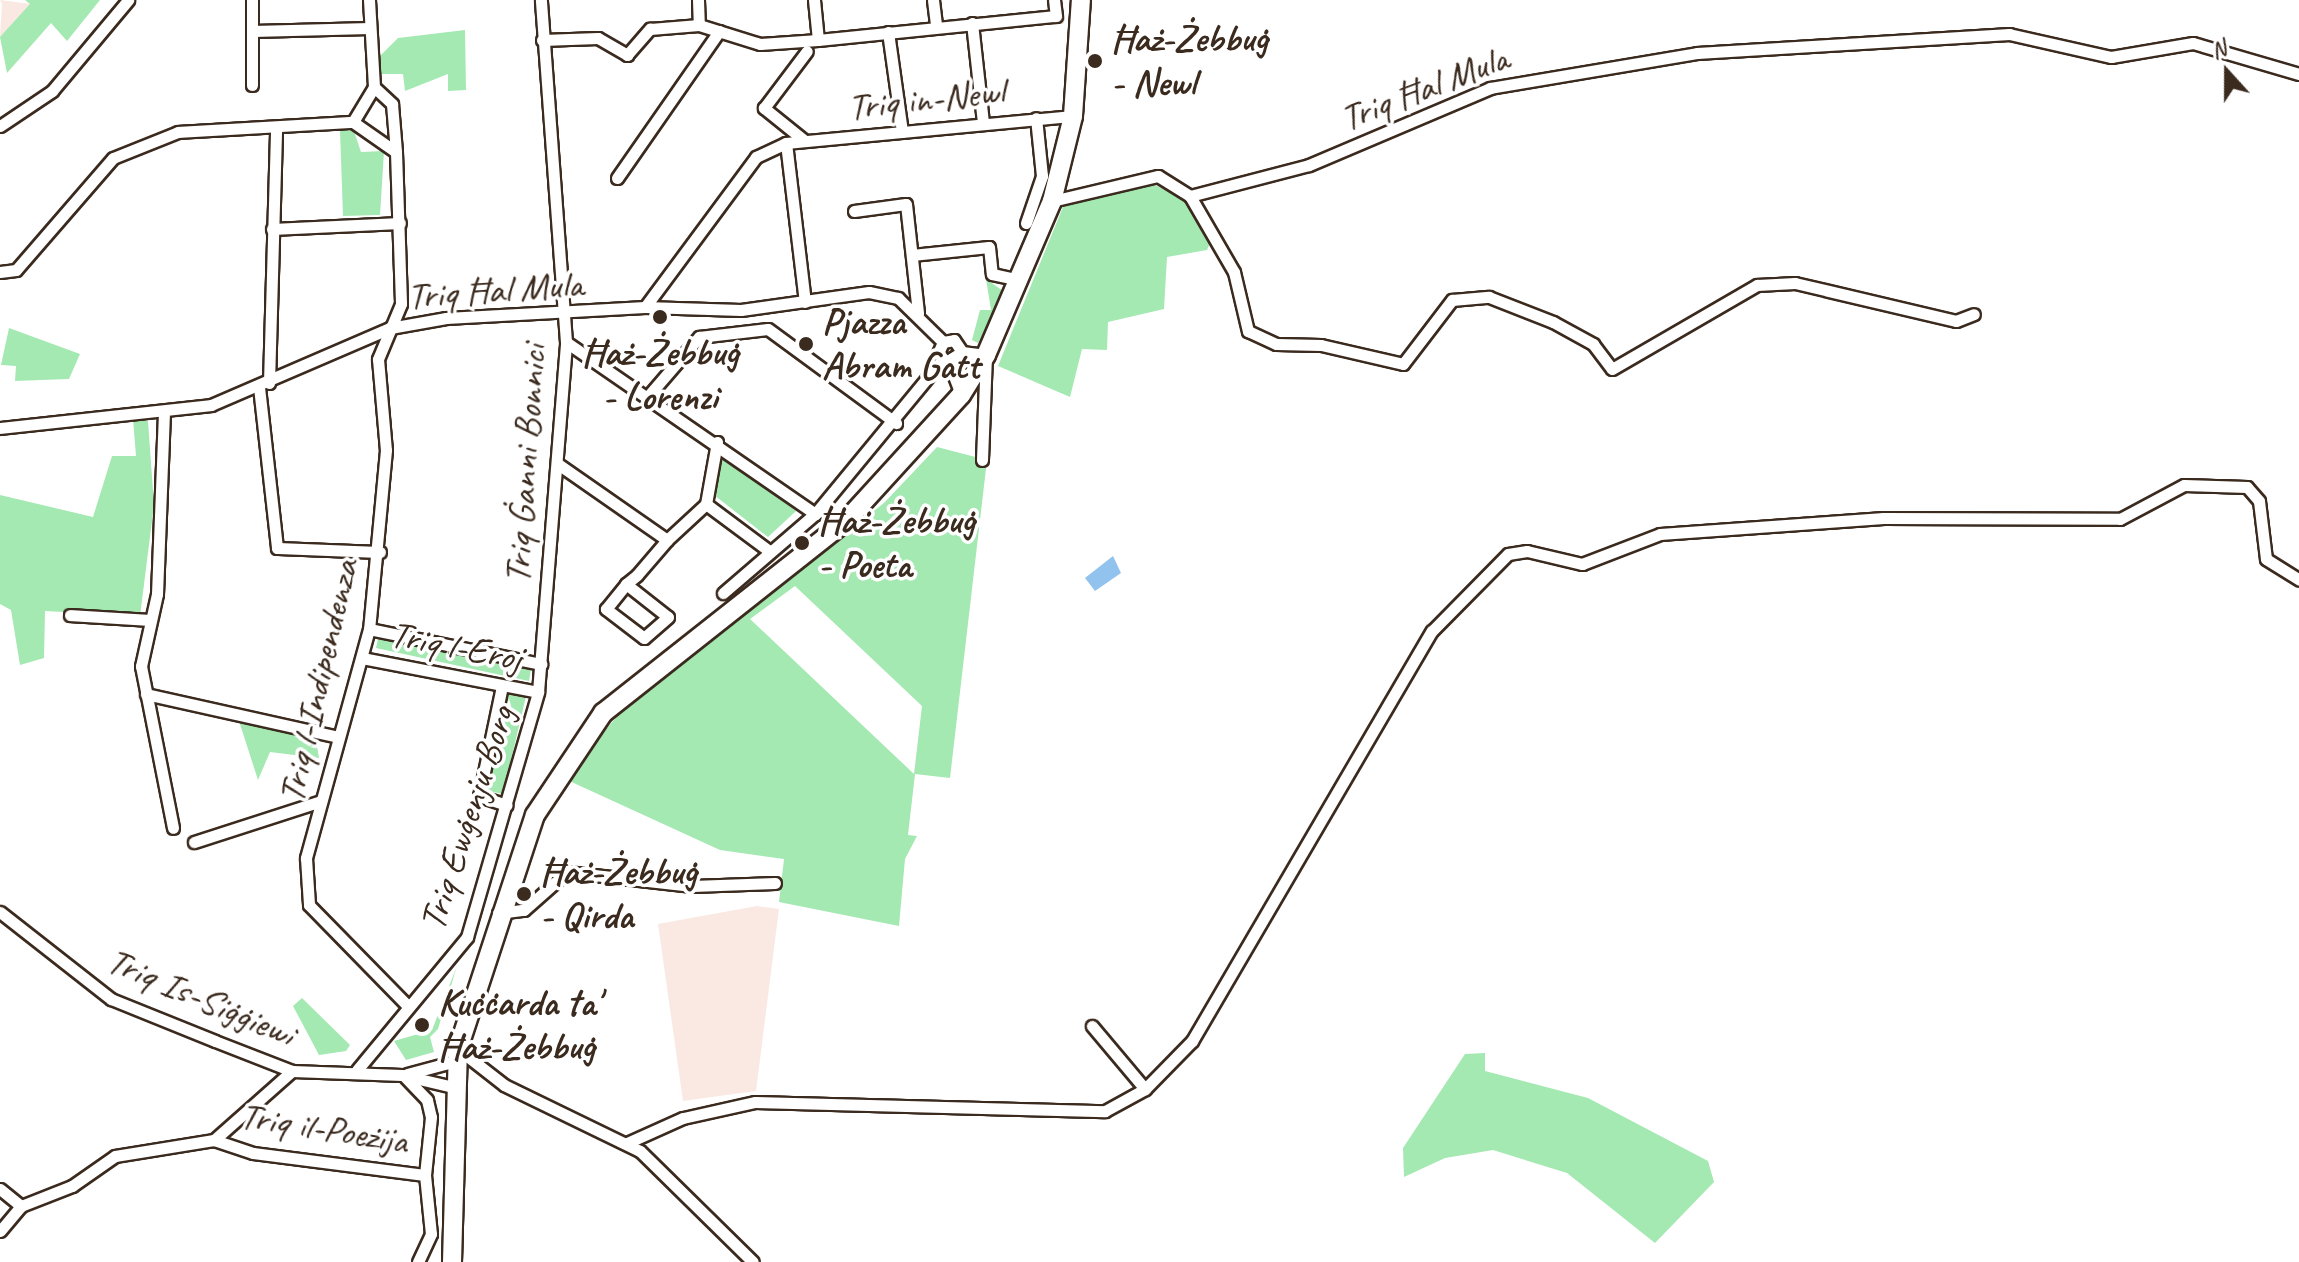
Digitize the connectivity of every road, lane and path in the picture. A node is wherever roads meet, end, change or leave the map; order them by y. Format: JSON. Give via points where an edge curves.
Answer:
{"nodes":[{"id":1,"x":128,"y":0,"type":"edge"},
{"id":2,"x":252,"y":0,"type":"edge"},
{"id":3,"x":369,"y":0,"type":"edge"},
{"id":4,"x":541,"y":0,"type":"edge"},
{"id":5,"x":698,"y":0,"type":"edge"},
{"id":6,"x":814,"y":0,"type":"edge"},
{"id":7,"x":933,"y":0,"type":"edge"},
{"id":8,"x":1054,"y":0,"type":"edge"},
{"id":9,"x":1081,"y":0,"type":"edge"},
{"id":10,"x":972,"y":23,"type":"junction"},
{"id":11,"x":699,"y":25,"type":"junction"},
{"id":12,"x":936,"y":25,"type":"junction"},
{"id":13,"x":370,"y":28,"type":"junction"},
{"id":14,"x":252,"y":31,"type":"junction"},
{"id":15,"x":719,"y":31,"type":"junction"},
{"id":16,"x":888,"y":32,"type":"junction"},
{"id":17,"x":542,"y":40,"type":"junction"},
{"id":18,"x":818,"y":40,"type":"junction"},
{"id":19,"x":807,"y":51,"type":"dead end"},
{"id":20,"x":2299,"y":74,"type":"edge"},
{"id":21,"x":252,"y":85,"type":"dead end"},
{"id":22,"x":374,"y":87,"type":"junction"},
{"id":23,"x":1073,"y":116,"type":"junction"},
{"id":24,"x":1036,"y":118,"type":"junction"},
{"id":25,"x":353,"y":122,"type":"junction"},
{"id":26,"x":983,"y":123,"type":"junction"},
{"id":27,"x":0,"y":126,"type":"edge"},
{"id":28,"x":276,"y":127,"type":"junction"},
{"id":29,"x":902,"y":132,"type":"junction"},
{"id":30,"x":805,"y":141,"type":"junction"},
{"id":31,"x":786,"y":143,"type":"junction"},
{"id":32,"x":396,"y":152,"type":"junction"},
{"id":33,"x":617,"y":178,"type":"dead end"},
{"id":34,"x":1190,"y":196,"type":"junction"},
{"id":35,"x":1052,"y":201,"type":"junction"},
{"id":36,"x":854,"y":211,"type":"dead end"},
{"id":37,"x":400,"y":223,"type":"junction"},
{"id":38,"x":1026,"y":223,"type":"dead end"},
{"id":39,"x":272,"y":229,"type":"junction"},
{"id":40,"x":912,"y":255,"type":"junction"},
{"id":41,"x":0,"y":272,"type":"edge"},
{"id":42,"x":1020,"y":280,"type":"junction"},
{"id":43,"x":805,"y":302,"type":"junction"},
{"id":44,"x":645,"y":307,"type":"junction"},
{"id":45,"x":918,"y":313,"type":"junction"},
{"id":46,"x":1974,"y":314,"type":"dead end"},
{"id":47,"x":561,"y":316,"type":"junction"},
{"id":48,"x":390,"y":328,"type":"junction"},
{"id":49,"x":566,"y":342,"type":"junction"},
{"id":50,"x":943,"y":342,"type":"junction"},
{"id":51,"x":962,"y":352,"type":"junction"},
{"id":52,"x":986,"y":355,"type":"junction"},
{"id":53,"x":946,"y":362,"type":"junction"},
{"id":54,"x":264,"y":385,"type":"junction"},
{"id":55,"x":649,"y":395,"type":"junction"},
{"id":56,"x":961,"y":395,"type":"junction"},
{"id":57,"x":164,"y":412,"type":"junction"},
{"id":58,"x":896,"y":423,"type":"junction"},
{"id":59,"x":0,"y":428,"type":"edge"},
{"id":60,"x":717,"y":442,"type":"junction"},
{"id":61,"x":982,"y":460,"type":"dead end"},
{"id":62,"x":558,"y":464,"type":"junction"},
{"id":63,"x":706,"y":504,"type":"junction"},
{"id":64,"x":815,"y":514,"type":"junction"},
{"id":65,"x":667,"y":540,"type":"junction"},
{"id":66,"x":769,"y":551,"type":"junction"},
{"id":67,"x":380,"y":552,"type":"junction"},
{"id":68,"x":2299,"y":580,"type":"edge"},
{"id":69,"x":626,"y":584,"type":"junction"},
{"id":70,"x":723,"y":593,"type":"dead end"},
{"id":71,"x":70,"y":615,"type":"dead end"},
{"id":72,"x":149,"y":620,"type":"junction"},
{"id":73,"x":369,"y":629,"type":"junction"},
{"id":74,"x":362,"y":658,"type":"junction"},
{"id":75,"x":541,"y":664,"type":"junction"},
{"id":76,"x":502,"y":686,"type":"junction"},
{"id":77,"x":538,"y":692,"type":"junction"},
{"id":78,"x":146,"y":694,"type":"junction"},
{"id":79,"x":338,"y":737,"type":"junction"},
{"id":80,"x":321,"y":801,"type":"junction"},
{"id":81,"x":507,"y":805,"type":"junction"},
{"id":82,"x":173,"y":828,"type":"dead end"},
{"id":83,"x":194,"y":842,"type":"dead end"},
{"id":84,"x":775,"y":883,"type":"dead end"},
{"id":85,"x":0,"y":912,"type":"edge"},
{"id":86,"x":498,"y":913,"type":"junction"},
{"id":87,"x":406,"y":1004,"type":"junction"},
{"id":88,"x":1092,"y":1026,"type":"dead end"},
{"id":89,"x":457,"y":1055,"type":"junction"},
{"id":90,"x":357,"y":1070,"type":"junction"},
{"id":91,"x":292,"y":1071,"type":"junction"},
{"id":92,"x":402,"y":1075,"type":"junction"},
{"id":93,"x":453,"y":1087,"type":"junction"},
{"id":94,"x":1145,"y":1089,"type":"junction"},
{"id":95,"x":214,"y":1140,"type":"junction"},
{"id":96,"x":627,"y":1143,"type":"junction"},
{"id":97,"x":425,"y":1175,"type":"junction"},
{"id":98,"x":0,"y":1189,"type":"edge"},
{"id":99,"x":21,"y":1206,"type":"junction"},
{"id":100,"x":0,"y":1231,"type":"edge"},
{"id":101,"x":418,"y":1262,"type":"edge"},
{"id":102,"x":452,"y":1262,"type":"edge"},
{"id":103,"x":753,"y":1262,"type":"edge"}],
"edges":[{"from":1,"to":27,"type":"street","via":[[52,91]]},
{"from":2,"to":14,"type":"street"},
{"from":3,"to":13,"type":"street"},
{"from":4,"to":17,"type":"street","name":"Triq Ġanni Bonnici"},
{"from":5,"to":11,"type":"street"},
{"from":6,"to":18,"type":"street"},
{"from":7,"to":12,"type":"street"},
{"from":8,"to":10,"type":"street","via":[[1056,16]]},
{"from":9,"to":23,"type":"main road"},
{"from":10,"to":12,"type":"street"},
{"from":10,"to":26,"type":"street"},
{"from":11,"to":15,"type":"street"},
{"from":11,"to":17,"type":"street","via":[[650,29],[627,55],[598,38]]},
{"from":12,"to":16,"type":"street"},
{"from":13,"to":14,"type":"street"},
{"from":13,"to":22,"type":"street"},
{"from":14,"to":21,"type":"street"},
{"from":15,"to":18,"type":"street","via":[[760,44]]},
{"from":15,"to":33,"type":"street"},
{"from":16,"to":18,"type":"street"},
{"from":16,"to":29,"type":"street"},
{"from":17,"to":47,"type":"street","name":"Triq Ġanni Bonnici"},
{"from":19,"to":30,"type":"street","via":[[764,108]]},
{"from":20,"to":34,"type":"street","name":"Triq Ħal Mula","via":[[2193,43],[2111,57],[2009,34],[1697,53],[1490,88],[1309,165]]},
{"from":22,"to":25,"type":"street"},
{"from":22,"to":32,"type":"street","name":"Triq l-Indipendenza","via":[[392,104]]},
{"from":23,"to":24,"type":"street","name":"Triq in-Newl"},
{"from":23,"to":35,"type":"main road"},
{"from":24,"to":26,"type":"street","name":"Triq in-Newl"},
{"from":24,"to":38,"type":"street","via":[[1042,176]]},
{"from":25,"to":28,"type":"street"},
{"from":25,"to":32,"type":"street"},
{"from":26,"to":29,"type":"street","name":"Triq in-Newl"},
{"from":28,"to":39,"type":"street"},
{"from":28,"to":41,"type":"street","via":[[178,132],[113,158],[16,270]]},
{"from":29,"to":30,"type":"street","name":"Triq in-Newl"},
{"from":30,"to":31,"type":"street","name":"Triq in-Newl"},
{"from":31,"to":43,"type":"street"},
{"from":31,"to":44,"type":"street","via":[[756,157]]},
{"from":32,"to":37,"type":"street","name":"Triq l-Indipendenza"},
{"from":34,"to":35,"type":"street","via":[[1158,176]]},
{"from":34,"to":46,"type":"street","via":[[1234,272],[1248,331],[1276,344],[1321,345],[1403,364],[1452,300],[1489,297],[1553,322],[1593,344],[1612,369],[1757,285],[1795,283],[1956,321]]},
{"from":35,"to":42,"type":"main road"},
{"from":36,"to":40,"type":"street","via":[[906,204]]},
{"from":37,"to":39,"type":"street"},
{"from":37,"to":48,"type":"street","name":"Triq l-Indipendenza","via":[[401,304]]},
{"from":39,"to":54,"type":"street"},
{"from":40,"to":42,"type":"street","via":[[989,247],[992,274]]},
{"from":40,"to":45,"type":"street"},
{"from":42,"to":52,"type":"main road"},
{"from":43,"to":44,"type":"street","name":"Triq Ħal Mula","via":[[741,310]]},
{"from":43,"to":45,"type":"street","name":"Triq Ħal Mula","via":[[869,292],[898,298]]},
{"from":44,"to":47,"type":"street","name":"Triq Ħal Mula"},
{"from":45,"to":50,"type":"street","name":"Triq Ħal Mula"},
{"from":47,"to":48,"type":"street","name":"Triq Ħal Mula","via":[[446,318]]},
{"from":47,"to":49,"type":"street","name":"Triq Ġanni Bonnici"},
{"from":48,"to":54,"type":"street","name":"Triq Ħal Mula"},
{"from":48,"to":67,"type":"street","name":"Triq l-Indipendenza","via":[[378,359],[386,450]]},
{"from":49,"to":55,"type":"street"},
{"from":49,"to":62,"type":"street","name":"Triq Ġanni Bonnici"},
{"from":50,"to":51,"type":"street","via":[[954,340]]},
{"from":50,"to":53,"type":"street"},
{"from":51,"to":52,"type":"street"},
{"from":51,"to":53,"type":"street"},
{"from":52,"to":56,"type":"main road"},
{"from":52,"to":61,"type":"street"},
{"from":53,"to":56,"type":"street"},
{"from":53,"to":58,"type":"street"},
{"from":54,"to":57,"type":"street","name":"Triq Ħal Mula"},
{"from":54,"to":67,"type":"street","via":[[277,548]]},
{"from":55,"to":58,"type":"street","via":[[699,337],[768,329]]},
{"from":55,"to":60,"type":"street"},
{"from":56,"to":86,"type":"main road","via":[[845,522],[603,713],[535,815]]},
{"from":57,"to":59,"type":"street","name":"Triq Ħal Mula"},
{"from":57,"to":72,"type":"street","via":[[157,594]]},
{"from":58,"to":64,"type":"street"},
{"from":60,"to":63,"type":"street"},
{"from":60,"to":64,"type":"street"},
{"from":62,"to":65,"type":"street"},
{"from":62,"to":75,"type":"street","name":"Triq Ġanni Bonnici"},
{"from":63,"to":65,"type":"street"},
{"from":63,"to":66,"type":"street"},
{"from":64,"to":66,"type":"street"},
{"from":65,"to":69,"type":"street"},
{"from":66,"to":70,"type":"street"},
{"from":67,"to":73,"type":"street","name":"Triq l-Indipendenza"},
{"from":68,"to":94,"type":"street","via":[[2266,559],[2259,501],[2247,487],[2184,485],[2120,519],[1883,518],[1660,534],[1582,564],[1527,551],[1508,554],[1432,631],[1192,1041]]},
{"from":69,"to":69,"type":"street","via":[[606,609],[644,638],[668,617]]},
{"from":71,"to":72,"type":"street"},
{"from":72,"to":78,"type":"street","via":[[141,666]]},
{"from":73,"to":74,"type":"street","name":"Triq l-Indipendenza"},
{"from":73,"to":75,"type":"street","name":"Triq l-Eroj"},
{"from":74,"to":76,"type":"street","name":"Triq l-Eroj"},
{"from":74,"to":79,"type":"street","name":"Triq l-Indipendenza"},
{"from":75,"to":77,"type":"street","name":"Triq Ġanni Bonnici"},
{"from":76,"to":77,"type":"street","name":"Triq l-Eroj"},
{"from":76,"to":81,"type":"street","via":[[479,796]]},
{"from":77,"to":81,"type":"street","name":"Triq Ewġenju Borg"},
{"from":78,"to":79,"type":"street"},
{"from":78,"to":82,"type":"street"},
{"from":79,"to":80,"type":"street","name":"Triq l-Indipendenza"},
{"from":80,"to":83,"type":"street"},
{"from":80,"to":87,"type":"street","name":"Triq l-Indipendenza","via":[[306,858],[309,905]]},
{"from":81,"to":87,"type":"street","name":"Triq Ewġenju Borg","via":[[467,937]]},
{"from":84,"to":86,"type":"street","via":[[692,886],[567,872],[524,910]]},
{"from":85,"to":91,"type":"street","name":"Triq Is-Siġġiewi","via":[[111,999]]},
{"from":86,"to":89,"type":"main road"},
{"from":87,"to":90,"type":"street","name":"Triq Ewġenju Borg"},
{"from":88,"to":94,"type":"street"},
{"from":89,"to":92,"type":"street","name":"Triq Is-Siġġiewi"},
{"from":89,"to":93,"type":"main road"},
{"from":89,"to":96,"type":"street","via":[[504,1085]]},
{"from":90,"to":91,"type":"street","name":"Triq Is-Siġġiewi"},
{"from":90,"to":92,"type":"street","name":"Triq Is-Siġġiewi"},
{"from":91,"to":95,"type":"street"},
{"from":92,"to":93,"type":"street","name":"Triq Is-Siġġiewi"},
{"from":92,"to":97,"type":"street","via":[[427,1100],[431,1117]]},
{"from":93,"to":102,"type":"main road"},
{"from":94,"to":96,"type":"street","via":[[1105,1111],[755,1102],[683,1118]]},
{"from":95,"to":97,"type":"street","name":"Triq il-Poeżija","via":[[253,1153]]},
{"from":95,"to":99,"type":"street","via":[[115,1156],[72,1186]]},
{"from":96,"to":103,"type":"street"},
{"from":97,"to":101,"type":"street","via":[[431,1234]]},
{"from":98,"to":99,"type":"street"},
{"from":99,"to":100,"type":"street"}]}
